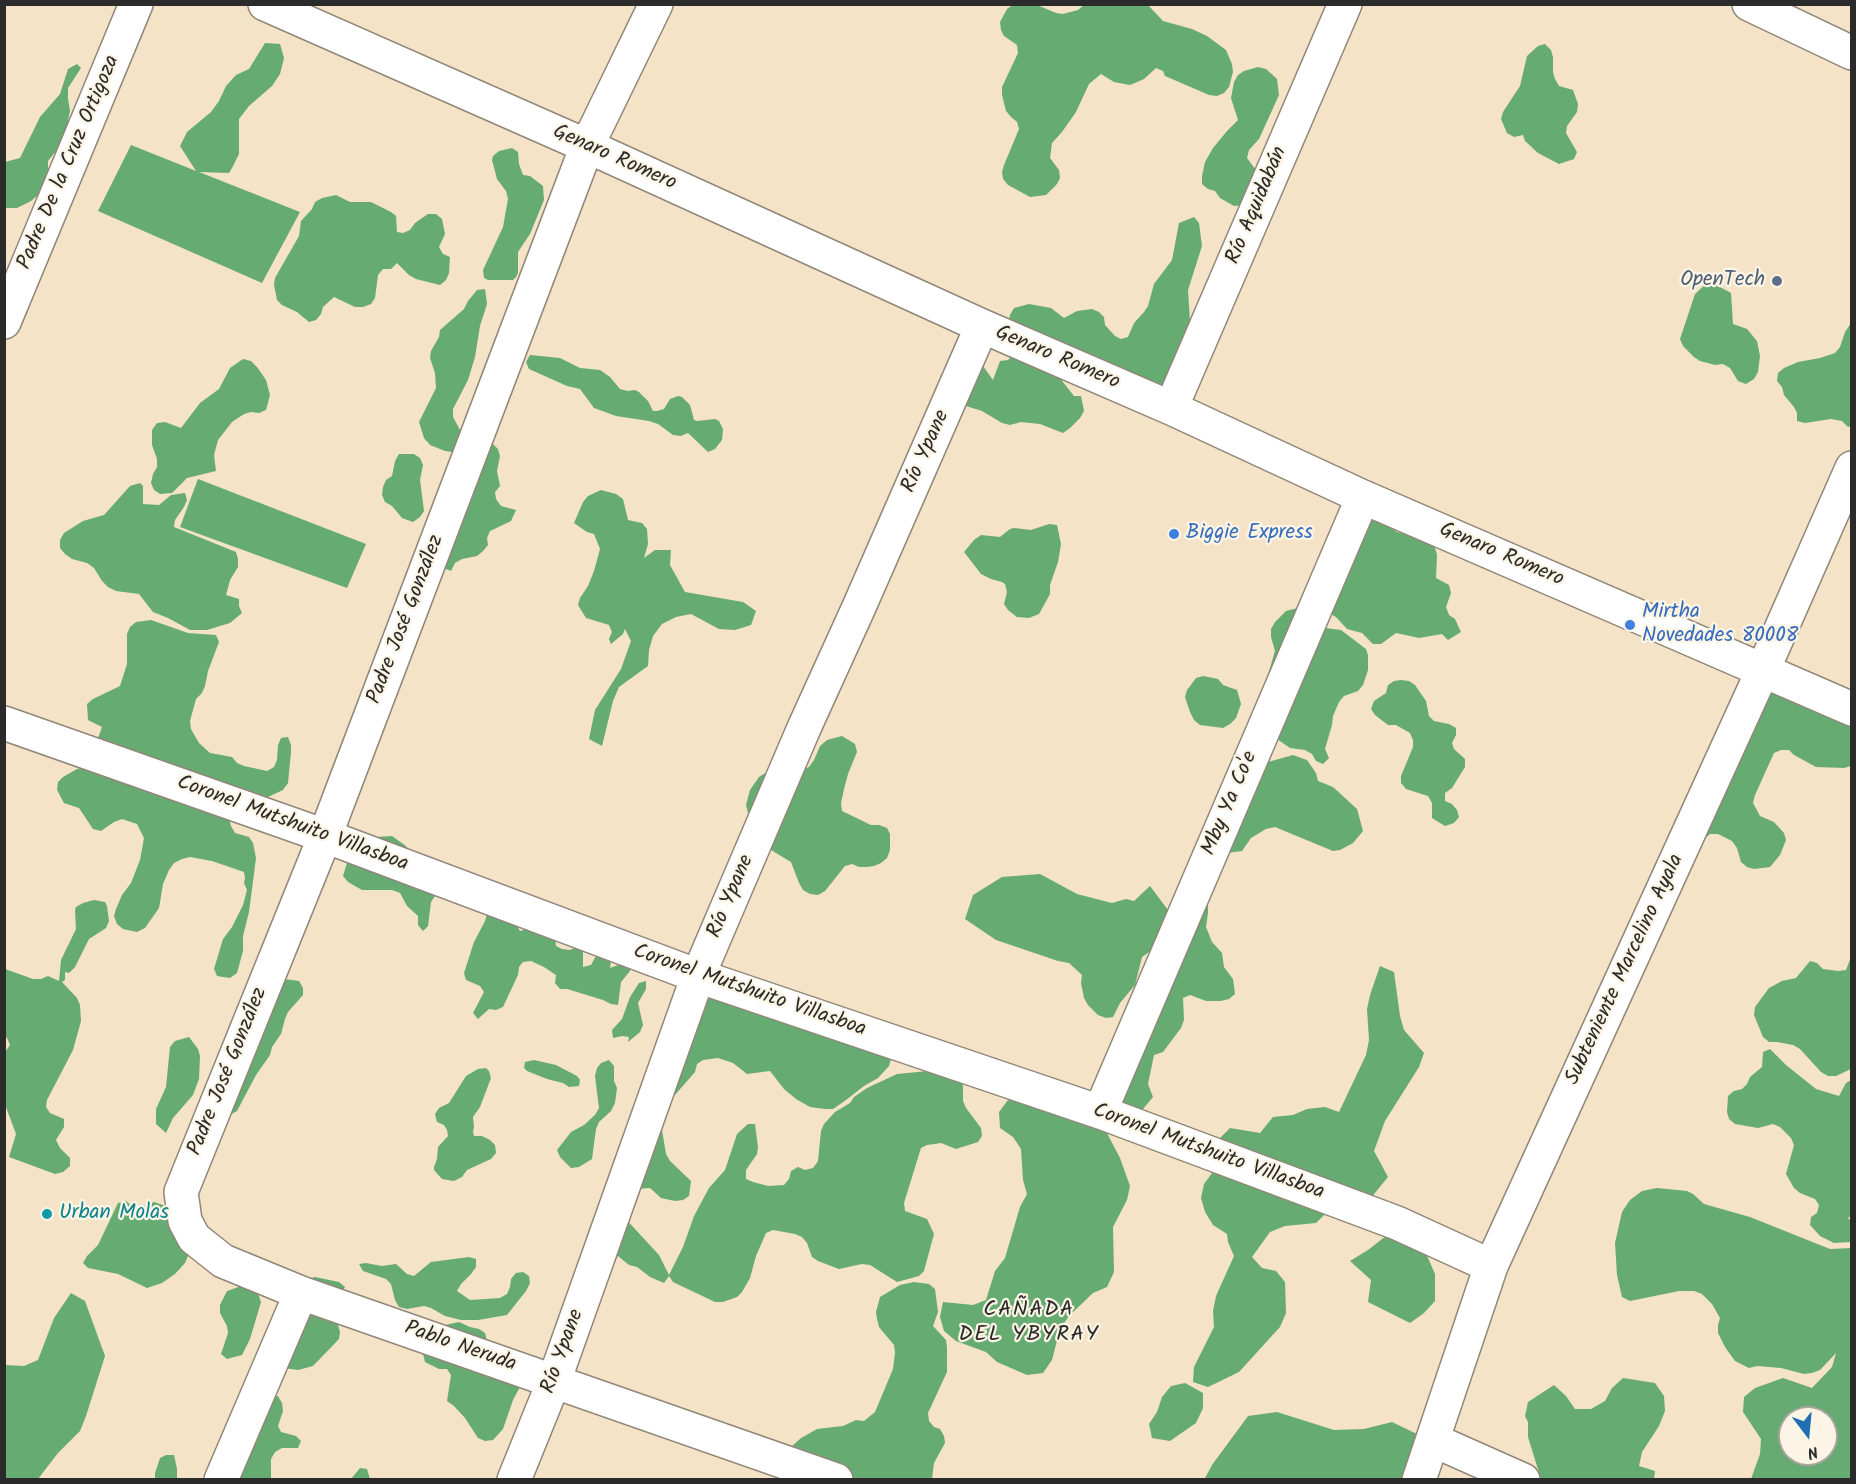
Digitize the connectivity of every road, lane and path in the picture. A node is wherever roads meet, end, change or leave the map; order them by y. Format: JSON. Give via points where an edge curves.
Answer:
{"nodes":[{"id":1,"x":136,"y":4,"type":"edge"},
{"id":2,"x":265,"y":4,"type":"edge"},
{"id":3,"x":656,"y":4,"type":"edge"},
{"id":4,"x":1345,"y":4,"type":"edge"},
{"id":5,"x":1749,"y":4,"type":"edge"},
{"id":6,"x":1851,"y":53,"type":"edge"},
{"id":7,"x":587,"y":147,"type":"junction"},
{"id":8,"x":4,"y":322,"type":"edge"},
{"id":9,"x":982,"y":326,"type":"junction"},
{"id":10,"x":1171,"y":408,"type":"junction"},
{"id":11,"x":1851,"y":468,"type":"edge"},
{"id":12,"x":1363,"y":497,"type":"junction"},
{"id":13,"x":1763,"y":670,"type":"junction"},
{"id":14,"x":1851,"y":709,"type":"edge"},
{"id":15,"x":4,"y":723,"type":"edge"},
{"id":16,"x":325,"y":836,"type":"junction"},
{"id":17,"x":698,"y":976,"type":"junction"},
{"id":18,"x":1100,"y":1112,"type":"junction"},
{"id":19,"x":194,"y":1238,"type":"joint"},
{"id":20,"x":1491,"y":1266,"type":"junction"},
{"id":21,"x":301,"y":1293,"type":"junction"},
{"id":22,"x":554,"y":1381,"type":"junction"},
{"id":23,"x":1433,"y":1440,"type":"junction"},
{"id":24,"x":221,"y":1479,"type":"edge"},
{"id":25,"x":514,"y":1479,"type":"edge"},
{"id":26,"x":836,"y":1479,"type":"edge"},
{"id":27,"x":1419,"y":1479,"type":"edge"},
{"id":28,"x":1523,"y":1479,"type":"edge"}],
"edges":[{"from":1,"to":8,"type":"street","name":"Padre De la Cruz Ortigoza"},
{"from":2,"to":7,"type":"street","name":"Genaro Romero"},
{"from":3,"to":7,"type":"street","name":"Padre José González"},
{"from":4,"to":10,"type":"street","name":"Río Aquidabán"},
{"from":5,"to":6,"type":"street"},
{"from":7,"to":9,"type":"street","name":"Genaro Romero"},
{"from":7,"to":16,"type":"street","name":"Padre José González"},
{"from":9,"to":10,"type":"street","name":"Genaro Romero"},
{"from":9,"to":17,"type":"street","name":"Río Ypane"},
{"from":10,"to":12,"type":"street","name":"Genaro Romero"},
{"from":11,"to":13,"type":"street","name":"Subteniente Marcelino Ayala"},
{"from":12,"to":13,"type":"street","name":"Genaro Romero"},
{"from":12,"to":18,"type":"street","name":"Mby Ya Co'e"},
{"from":13,"to":14,"type":"street","name":"Genaro Romero"},
{"from":13,"to":20,"type":"street","name":"Subteniente Marcelino Ayala"},
{"from":15,"to":16,"type":"street","name":"Coronel Mutshuito Villasboa"},
{"from":16,"to":17,"type":"street","name":"Coronel Mutshuito Villasboa"},
{"from":16,"to":19,"type":"street","name":"Padre José González","via":[[181,1192],[185,1221]]},
{"from":17,"to":18,"type":"street","name":"Coronel Mutshuito Villasboa"},
{"from":17,"to":22,"type":"street","name":"Río Ypane"},
{"from":18,"to":20,"type":"street","name":"Coronel Mutshuito Villasboa","via":[[1397,1223]]},
{"from":19,"to":21,"type":"street","name":"Pablo Neruda","via":[[223,1261]]},
{"from":20,"to":23,"type":"street","name":"Subteniente Marcelino Ayala"},
{"from":21,"to":22,"type":"street","name":"Pablo Neruda"},
{"from":21,"to":24,"type":"street"},
{"from":22,"to":25,"type":"street","name":"Río Ypane"},
{"from":22,"to":26,"type":"street","name":"Pablo Neruda"},
{"from":23,"to":27,"type":"street","name":"Subteniente Marcelino Ayala"},
{"from":23,"to":28,"type":"street"}]}
